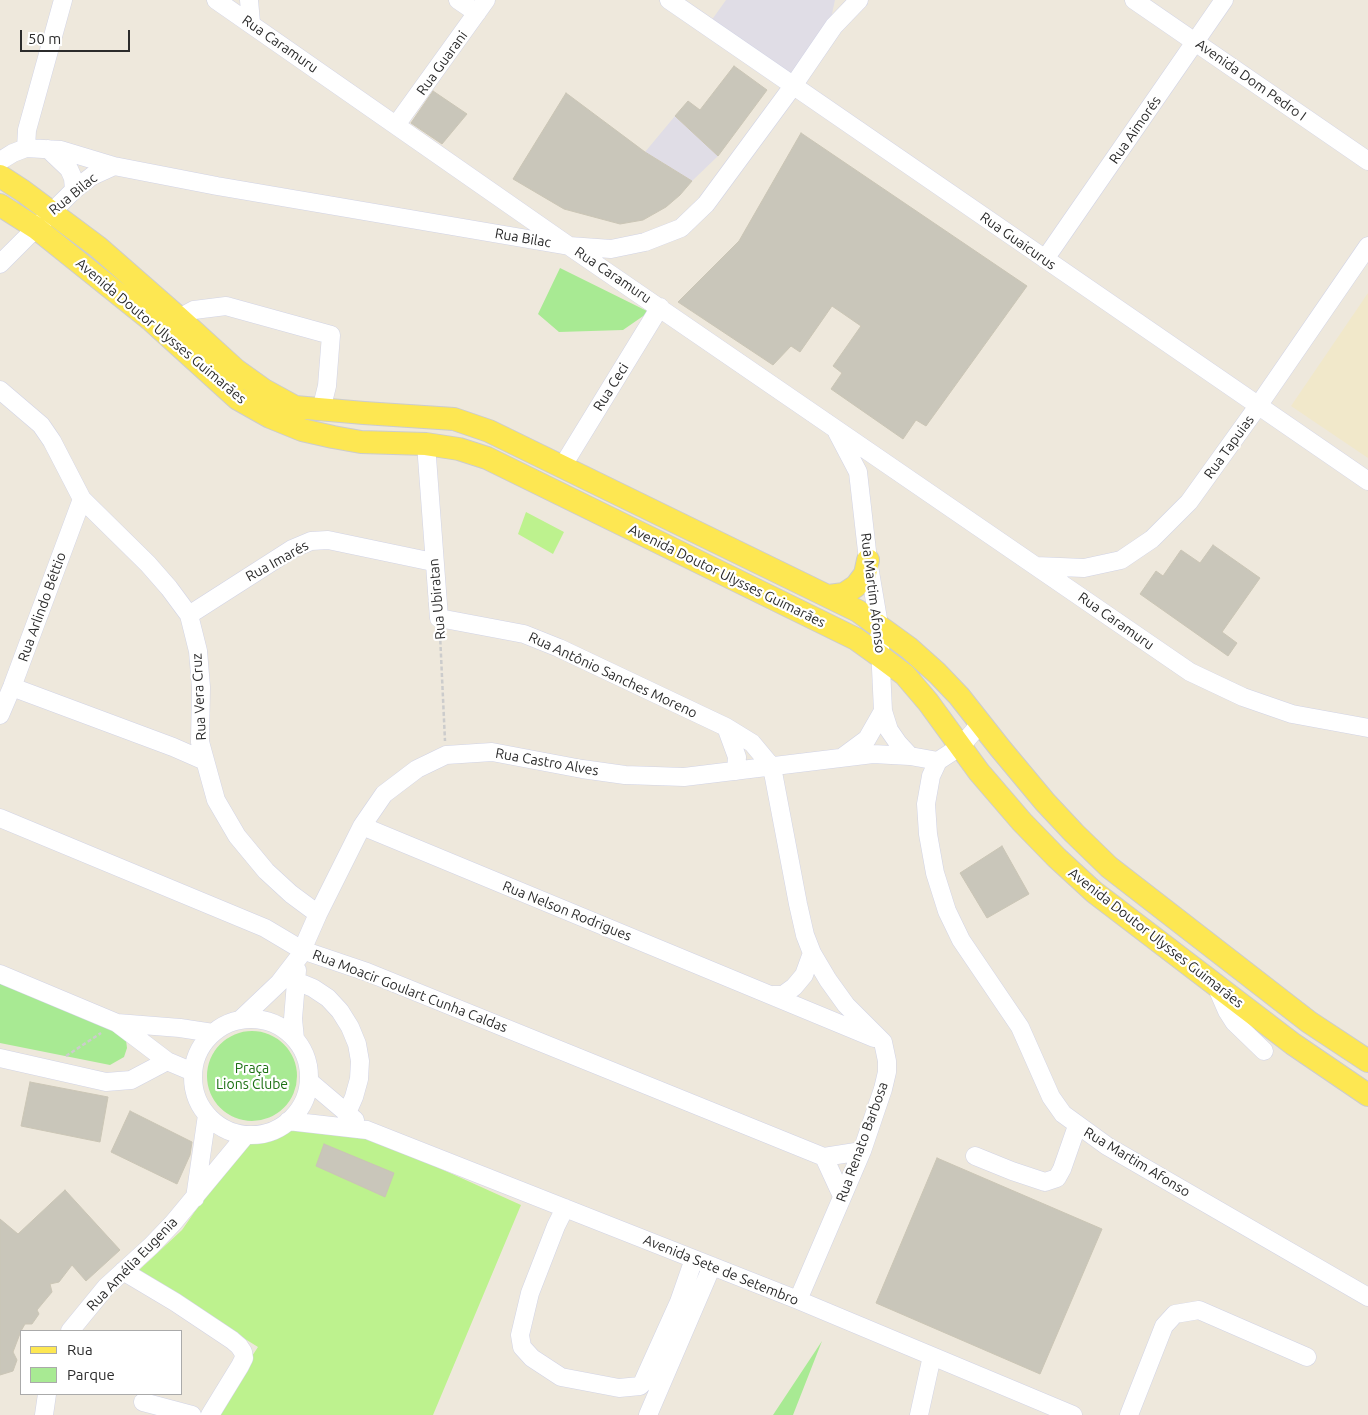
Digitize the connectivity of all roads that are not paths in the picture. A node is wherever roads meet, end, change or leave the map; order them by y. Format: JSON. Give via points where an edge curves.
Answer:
{"nodes":[{"id":1,"x":64,"y":0,"type":"edge"},
{"id":2,"x":216,"y":0,"type":"edge"},
{"id":3,"x":249,"y":0,"type":"edge"},
{"id":4,"x":458,"y":0,"type":"edge"},
{"id":5,"x":669,"y":0,"type":"edge"},
{"id":6,"x":840,"y":0,"type":"edge"},
{"id":7,"x":859,"y":0,"type":"edge"},
{"id":8,"x":1134,"y":0,"type":"edge"},
{"id":9,"x":1224,"y":0,"type":"edge"},
{"id":10,"x":482,"y":7,"type":"edge"},
{"id":11,"x":251,"y":23,"type":"junction"},
{"id":12,"x":834,"y":26,"type":"junction"},
{"id":13,"x":1196,"y":42,"type":"junction"},
{"id":14,"x":793,"y":86,"type":"junction"},
{"id":15,"x":396,"y":125,"type":"junction"},
{"id":16,"x":26,"y":148,"type":"junction"},
{"id":17,"x":48,"y":149,"type":"junction"},
{"id":18,"x":0,"y":161,"type":"edge"},
{"id":19,"x":1368,"y":161,"type":"edge"},
{"id":20,"x":114,"y":166,"type":"junction"},
{"id":21,"x":0,"y":176,"type":"edge"},
{"id":22,"x":74,"y":190,"type":"junction"},
{"id":23,"x":0,"y":206,"type":"edge"},
{"id":24,"x":44,"y":220,"type":"junction"},
{"id":25,"x":569,"y":246,"type":"junction"},
{"id":26,"x":1368,"y":246,"type":"edge"},
{"id":27,"x":1045,"y":259,"type":"junction"},
{"id":28,"x":0,"y":264,"type":"edge"},
{"id":29,"x":660,"y":307,"type":"junction"},
{"id":30,"x":179,"y":318,"type":"junction"},
{"id":31,"x":0,"y":390,"type":"edge"},
{"id":32,"x":1258,"y":406,"type":"junction"},
{"id":33,"x":321,"y":410,"type":"junction"},
{"id":34,"x":836,"y":428,"type":"junction"},
{"id":35,"x":426,"y":444,"type":"junction"},
{"id":36,"x":886,"y":464,"type":"junction"},
{"id":37,"x":562,"y":467,"type":"junction"},
{"id":38,"x":858,"y":472,"type":"junction"},
{"id":39,"x":1368,"y":481,"type":"edge"},
{"id":40,"x":82,"y":499,"type":"junction"},
{"id":41,"x":868,"y":560,"type":"junction"},
{"id":42,"x":434,"y":562,"type":"junction"},
{"id":43,"x":1035,"y":566,"type":"junction"},
{"id":44,"x":829,"y":596,"type":"junction"},
{"id":45,"x":189,"y":615,"type":"junction"},
{"id":46,"x":439,"y":618,"type":"joint"},
{"id":47,"x":879,"y":625,"type":"junction"},
{"id":48,"x":881,"y":656,"type":"junction"},
{"id":49,"x":12,"y":687,"type":"junction"},
{"id":50,"x":884,"y":712,"type":"junction"},
{"id":51,"x":0,"y":715,"type":"edge"},
{"id":52,"x":980,"y":724,"type":"junction"},
{"id":53,"x":726,"y":728,"type":"junction"},
{"id":54,"x":1368,"y":728,"type":"edge"},
{"id":55,"x":961,"y":746,"type":"junction"},
{"id":56,"x":844,"y":756,"type":"junction"},
{"id":57,"x":910,"y":756,"type":"junction"},
{"id":58,"x":205,"y":761,"type":"junction"},
{"id":59,"x":938,"y":761,"type":"junction"},
{"id":60,"x":772,"y":767,"type":"junction"},
{"id":61,"x":736,"y":771,"type":"junction"},
{"id":62,"x":0,"y":818,"type":"edge"},
{"id":63,"x":362,"y":826,"type":"junction"},
{"id":64,"x":318,"y":914,"type":"junction"},
{"id":65,"x":300,"y":953,"type":"junction"},
{"id":66,"x":812,"y":953,"type":"junction"},
{"id":67,"x":0,"y":974,"type":"edge"},
{"id":68,"x":296,"y":981,"type":"junction"},
{"id":69,"x":1217,"y":988,"type":"junction"},
{"id":70,"x":773,"y":996,"type":"junction"},
{"id":71,"x":240,"y":1020,"type":"junction"},
{"id":72,"x":117,"y":1023,"type":"junction"},
{"id":73,"x":212,"y":1032,"type":"junction"},
{"id":74,"x":294,"y":1039,"type":"junction"},
{"id":75,"x":883,"y":1042,"type":"junction"},
{"id":76,"x":1264,"y":1051,"type":"dead end"},
{"id":77,"x":0,"y":1058,"type":"edge"},
{"id":78,"x":167,"y":1061,"type":"junction"},
{"id":79,"x":1368,"y":1061,"type":"edge"},
{"id":80,"x":193,"y":1072,"type":"junction"},
{"id":81,"x":308,"y":1081,"type":"junction"},
{"id":82,"x":1368,"y":1096,"type":"edge"},
{"id":83,"x":347,"y":1113,"type":"junction"},
{"id":84,"x":207,"y":1115,"type":"junction"},
{"id":85,"x":288,"y":1121,"type":"junction"},
{"id":86,"x":1077,"y":1126,"type":"junction"},
{"id":87,"x":367,"y":1130,"type":"junction"},
{"id":88,"x":246,"y":1135,"type":"junction"},
{"id":89,"x":862,"y":1151,"type":"junction"},
{"id":90,"x":975,"y":1156,"type":"dead end"},
{"id":91,"x":824,"y":1157,"type":"junction"},
{"id":92,"x":842,"y":1196,"type":"junction"},
{"id":93,"x":195,"y":1198,"type":"junction"},
{"id":94,"x":565,"y":1208,"type":"junction"},
{"id":95,"x":694,"y":1259,"type":"junction"},
{"id":96,"x":712,"y":1266,"type":"junction"},
{"id":97,"x":123,"y":1271,"type":"junction"},
{"id":98,"x":1368,"y":1297,"type":"edge"},
{"id":99,"x":798,"y":1300,"type":"junction"},
{"id":100,"x":71,"y":1330,"type":"edge"},
{"id":101,"x":932,"y":1356,"type":"junction"},
{"id":102,"x":1307,"y":1358,"type":"dead end"},
{"id":103,"x":47,"y":1395,"type":"edge"},
{"id":104,"x":143,"y":1402,"type":"dead end"},
{"id":105,"x":44,"y":1415,"type":"edge"},
{"id":106,"x":192,"y":1415,"type":"edge"},
{"id":107,"x":210,"y":1415,"type":"edge"},
{"id":108,"x":648,"y":1415,"type":"edge"},
{"id":109,"x":919,"y":1415,"type":"edge"},
{"id":110,"x":1073,"y":1415,"type":"edge"},
{"id":111,"x":1129,"y":1415,"type":"edge"}],
"edges":[{"from":1,"to":16,"type":"street","via":[[27,130]]},
{"from":2,"to":11,"type":"street","name":"Rua Caramuru"},
{"from":3,"to":11,"type":"street"},
{"from":4,"to":10,"type":"street"},
{"from":5,"to":14,"type":"street","name":"Rua Guaicurus"},
{"from":6,"to":12,"type":"street","name":"Rua Bilac"},
{"from":7,"to":12,"type":"street","name":"Rua Bilac"},
{"from":8,"to":13,"type":"street","name":"Avenida Dom Pedro I"},
{"from":9,"to":13,"type":"street","name":"Rua Aimorés"},
{"from":10,"to":15,"type":"street","name":"Rua Guarani"},
{"from":11,"to":15,"type":"street","name":"Rua Caramuru"},
{"from":12,"to":14,"type":"street","name":"Rua Bilac"},
{"from":13,"to":19,"type":"street","name":"Avenida Dom Pedro I"},
{"from":13,"to":27,"type":"street","name":"Rua Aimorés"},
{"from":14,"to":25,"type":"street","name":"Rua Bilac","via":[[706,204],[681,228],[645,242],[611,249]]},
{"from":14,"to":27,"type":"street","name":"Rua Guaicurus"},
{"from":15,"to":25,"type":"street","name":"Rua Caramuru"},
{"from":16,"to":17,"type":"street","name":"Rua Bilac"},
{"from":16,"to":18,"type":"street","name":"Rua Bilac"},
{"from":17,"to":20,"type":"street","name":"Rua Bilac","via":[[70,152]]},
{"from":17,"to":22,"type":"street","via":[[69,168]]},
{"from":20,"to":22,"type":"street","name":"Rua Bilac","via":[[92,176]]},
{"from":20,"to":25,"type":"street","name":"Rua Bilac"},
{"from":21,"to":24,"type":"main road","name":"Avenida Doutor Ulysses Guimarães"},
{"from":22,"to":24,"type":"street","name":"Rua Bilac"},
{"from":23,"to":24,"type":"main road","name":"Avenida Doutor Ulysses Guimarães"},
{"from":24,"to":28,"type":"street"},
{"from":24,"to":30,"type":"main road","name":"Avenida Doutor Ulysses Guimarães","via":[[98,247]]},
{"from":24,"to":35,"type":"main road","name":"Avenida Doutor Ulysses Guimarães","via":[[238,399],[302,430],[361,442]]},
{"from":25,"to":29,"type":"street","name":"Rua Caramuru"},
{"from":26,"to":32,"type":"street","name":"Rua Tapuias"},
{"from":27,"to":32,"type":"street","name":"Rua Guaicurus"},
{"from":29,"to":34,"type":"street","name":"Rua Caramuru"},
{"from":29,"to":37,"type":"street","name":"Rua Ceci"},
{"from":30,"to":33,"type":"main road","name":"Avenida Doutor Ulysses Guimarães","via":[[236,370],[264,390],[295,406]]},
{"from":30,"to":33,"type":"street","via":[[194,310],[226,306],[331,335],[327,386]]},
{"from":31,"to":40,"type":"street","name":"Rua Vera Cruz","via":[[41,425]]},
{"from":32,"to":39,"type":"street","name":"Rua Guaicurus"},
{"from":32,"to":43,"type":"street","name":"Rua Tapuias","via":[[1189,502],[1152,539],[1121,560],[1084,568]]},
{"from":33,"to":37,"type":"main road","name":"Avenida Doutor Ulysses Guimarães","via":[[454,419],[489,431]]},
{"from":34,"to":36,"type":"street","name":"Rua Caramuru"},
{"from":34,"to":38,"type":"street","name":"Rua Martim Afonso"},
{"from":35,"to":42,"type":"street","name":"Rua Ubiratan"},
{"from":35,"to":48,"type":"main road","name":"Avenida Doutor Ulysses Guimarães","via":[[488,458],[856,639]]},
{"from":36,"to":38,"type":"street"},
{"from":36,"to":43,"type":"street","name":"Rua Caramuru"},
{"from":37,"to":44,"type":"main road","name":"Avenida Doutor Ulysses Guimarães"},
{"from":38,"to":41,"type":"street","name":"Rua Martim Afonso"},
{"from":40,"to":45,"type":"street","name":"Rua Vera Cruz","via":[[148,564]]},
{"from":40,"to":49,"type":"street","name":"Rua Arlindo Béttio"},
{"from":41,"to":44,"type":"main road","via":[[865,574],[856,586],[844,594]]},
{"from":41,"to":47,"type":"street","name":"Rua Martim Afonso"},
{"from":42,"to":45,"type":"street","name":"Rua Imarés","via":[[328,540],[311,541],[292,549]]},
{"from":42,"to":46,"type":"street","name":"Rua Ubiratan"},
{"from":43,"to":54,"type":"street","name":"Rua Caramuru","via":[[1190,672],[1243,697],[1292,714]]},
{"from":44,"to":47,"type":"main road","name":"Avenida Doutor Ulysses Guimarães"},
{"from":45,"to":58,"type":"street","name":"Rua Vera Cruz","via":[[198,651],[200,742]]},
{"from":46,"to":53,"type":"street","name":"Rua Antônio Sanches Moreno","via":[[524,634]]},
{"from":47,"to":48,"type":"street","name":"Rua Martim Afonso"},
{"from":47,"to":52,"type":"main road","name":"Avenida Doutor Ulysses Guimarães","via":[[937,673]]},
{"from":48,"to":50,"type":"street","name":"Rua Martim Afonso"},
{"from":48,"to":55,"type":"main road","name":"Avenida Doutor Ulysses Guimarães","via":[[905,675]]},
{"from":49,"to":51,"type":"street","name":"Rua Arlindo Béttio"},
{"from":49,"to":58,"type":"street"},
{"from":50,"to":56,"type":"street","name":"Rua Castro Alves","via":[[867,739]]},
{"from":50,"to":57,"type":"street","name":"Rua Martim Afonso","via":[[889,730]]},
{"from":52,"to":55,"type":"street"},
{"from":52,"to":79,"type":"main road","name":"Avenida Doutor Ulysses Guimarães","via":[[1057,814],[1109,868],[1309,1022]]},
{"from":53,"to":60,"type":"street","name":"Rua Antônio Sanches Moreno","via":[[752,743]]},
{"from":53,"to":61,"type":"street","via":[[737,757]]},
{"from":55,"to":59,"type":"street"},
{"from":55,"to":69,"type":"main road","name":"Avenida Doutor Ulysses Guimarães","via":[[979,772],[1057,858],[1094,892]]},
{"from":56,"to":57,"type":"street","name":"Rua Castro Alves"},
{"from":56,"to":60,"type":"street","name":"Rua Castro Alves"},
{"from":57,"to":59,"type":"street","name":"Rua Castro Alves"},
{"from":58,"to":64,"type":"street","name":"Rua Vera Cruz","via":[[216,800],[237,836],[266,871]]},
{"from":59,"to":86,"type":"street","name":"Rua Martim Afonso","via":[[931,776],[926,804],[928,834],[935,873],[948,911],[962,940],[1020,1026],[1051,1098]]},
{"from":60,"to":61,"type":"street","name":"Rua Castro Alves"},
{"from":60,"to":66,"type":"street","via":[[798,904]]},
{"from":61,"to":63,"type":"street","name":"Rua Castro Alves","via":[[684,778],[625,775],[492,752],[446,755],[417,769],[384,794]]},
{"from":62,"to":65,"type":"street","name":"Rua Moacir Goulart Cunha Caldas","via":[[264,928]]},
{"from":63,"to":64,"type":"street","name":"Rua Castro Alves"},
{"from":63,"to":70,"type":"street","name":"Rua Nelson Rodrigues"},
{"from":64,"to":65,"type":"street","name":"Rua Castro Alves"},
{"from":65,"to":68,"type":"street","name":"Rua Castro Alves"},
{"from":65,"to":71,"type":"street","name":"Rua Castro Alves","via":[[279,983]]},
{"from":65,"to":91,"type":"street","name":"Rua Moacir Goulart Cunha Caldas","via":[[367,972]]},
{"from":66,"to":70,"type":"street","via":[[804,975],[794,987]]},
{"from":66,"to":75,"type":"street","via":[[846,1005]]},
{"from":67,"to":72,"type":"street"},
{"from":68,"to":74,"type":"street","name":"Rua Castro Alves"},
{"from":68,"to":83,"type":"street","via":[[328,998],[350,1027],[357,1044],[359,1080]]},
{"from":69,"to":76,"type":"street","via":[[1234,1022]]},
{"from":69,"to":82,"type":"main road","name":"Avenida Doutor Ulysses Guimarães"},
{"from":70,"to":75,"type":"street","name":"Rua Nelson Rodrigues"},
{"from":71,"to":73,"type":"street"},
{"from":71,"to":74,"type":"street","via":[[270,1022]]},
{"from":72,"to":73,"type":"street"},
{"from":72,"to":78,"type":"street"},
{"from":73,"to":80,"type":"street","via":[[196,1057]]},
{"from":74,"to":81,"type":"street","via":[[308,1066]]},
{"from":75,"to":89,"type":"street","name":"Rua Renato Barbosa","via":[[887,1072]]},
{"from":77,"to":78,"type":"street","via":[[106,1082],[131,1080]]},
{"from":78,"to":80,"type":"street"},
{"from":80,"to":84,"type":"street","via":[[198,1102]]},
{"from":81,"to":83,"type":"street","name":"Avenida Sete de Setembro"},
{"from":81,"to":85,"type":"street","via":[[299,1110]]},
{"from":83,"to":87,"type":"street","name":"Avenida Sete de Setembro"},
{"from":84,"to":88,"type":"street","via":[[231,1132]]},
{"from":84,"to":93,"type":"street"},
{"from":85,"to":87,"type":"street","name":"Avenida Sete de Setembro"},
{"from":85,"to":88,"type":"street","via":[[261,1134]]},
{"from":86,"to":90,"type":"street","via":[[1057,1178],[1045,1182]]},
{"from":86,"to":98,"type":"street","name":"Rua Martim Afonso"},
{"from":87,"to":94,"type":"street","name":"Avenida Sete de Setembro"},
{"from":88,"to":93,"type":"street","name":"Rua Amélia Eugenia"},
{"from":89,"to":91,"type":"street"},
{"from":89,"to":92,"type":"street","name":"Rua Renato Barbosa"},
{"from":91,"to":92,"type":"street"},
{"from":92,"to":99,"type":"street","name":"Rua Renato Barbosa"},
{"from":93,"to":97,"type":"street","name":"Rua Amélia Eugenia"},
{"from":94,"to":95,"type":"street","name":"Avenida Sete de Setembro"},
{"from":94,"to":95,"type":"street","via":[[530,1293],[520,1335],[522,1347],[561,1377],[619,1388],[640,1386]]},
{"from":95,"to":96,"type":"street","name":"Avenida Sete de Setembro"},
{"from":96,"to":99,"type":"street","name":"Avenida Sete de Setembro"},
{"from":96,"to":108,"type":"street"},
{"from":97,"to":100,"type":"street","name":"Rua Amélia Eugenia"},
{"from":97,"to":107,"type":"street","via":[[175,1302],[244,1352],[244,1358]]},
{"from":99,"to":101,"type":"street","name":"Avenida Sete de Setembro"},
{"from":101,"to":109,"type":"street"},
{"from":101,"to":110,"type":"street","name":"Avenida Sete de Setembro"},
{"from":102,"to":111,"type":"street","via":[[1199,1310],[1175,1314],[1164,1326]]},
{"from":103,"to":105,"type":"street"},
{"from":104,"to":106,"type":"street"}]}
